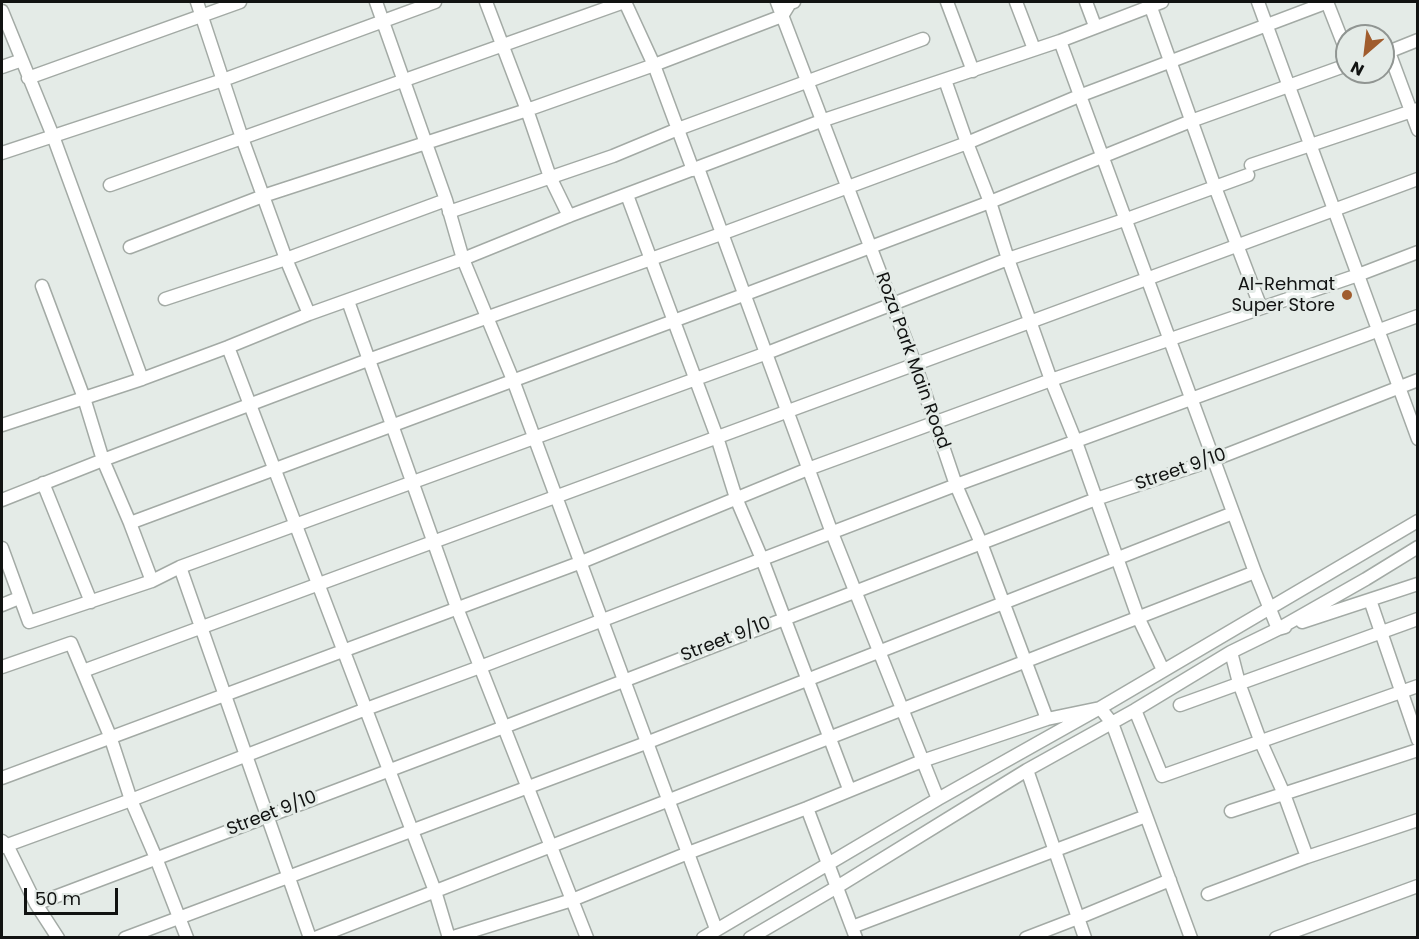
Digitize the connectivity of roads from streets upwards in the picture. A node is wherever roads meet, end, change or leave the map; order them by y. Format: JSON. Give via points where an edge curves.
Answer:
{"nodes":[{"id":1,"x":197,"y":2,"type":"edge"},
{"id":2,"x":240,"y":2,"type":"edge"},
{"id":3,"x":376,"y":2,"type":"edge"},
{"id":4,"x":435,"y":2,"type":"edge"},
{"id":5,"x":486,"y":2,"type":"edge"},
{"id":6,"x":625,"y":2,"type":"edge"},
{"id":7,"x":777,"y":2,"type":"edge"},
{"id":8,"x":794,"y":2,"type":"edge"},
{"id":9,"x":947,"y":2,"type":"edge"},
{"id":10,"x":1016,"y":2,"type":"edge"},
{"id":11,"x":1086,"y":2,"type":"edge"},
{"id":12,"x":1258,"y":2,"type":"edge"},
{"id":13,"x":1327,"y":2,"type":"edge"},
{"id":14,"x":1154,"y":3,"type":"edge"},
{"id":15,"x":2,"y":11,"type":"edge"},
{"id":16,"x":201,"y":16,"type":"junction"},
{"id":17,"x":782,"y":16,"type":"junction"},
{"id":18,"x":383,"y":20,"type":"junction"},
{"id":19,"x":1267,"y":24,"type":"junction"},
{"id":20,"x":1336,"y":24,"type":"edge"},
{"id":21,"x":1095,"y":26,"type":"junction"},
{"id":22,"x":923,"y":39,"type":"dead end"},
{"id":23,"x":1418,"y":40,"type":"edge"},
{"id":24,"x":1060,"y":41,"type":"junction"},
{"id":25,"x":503,"y":46,"type":"junction"},
{"id":26,"x":1034,"y":49,"type":"junction"},
{"id":27,"x":1395,"y":49,"type":"edge"},
{"id":28,"x":22,"y":60,"type":"junction"},
{"id":29,"x":1170,"y":61,"type":"junction"},
{"id":30,"x":654,"y":65,"type":"junction"},
{"id":31,"x":2,"y":67,"type":"edge"},
{"id":32,"x":1335,"y":69,"type":"edge"},
{"id":33,"x":973,"y":71,"type":"junction"},
{"id":34,"x":1395,"y":72,"type":"edge"},
{"id":35,"x":28,"y":78,"type":"junction"},
{"id":36,"x":223,"y":80,"type":"junction"},
{"id":37,"x":405,"y":80,"type":"junction"},
{"id":38,"x":945,"y":80,"type":"junction"},
{"id":39,"x":807,"y":81,"type":"junction"},
{"id":40,"x":1289,"y":85,"type":"junction"},
{"id":41,"x":1079,"y":96,"type":"junction"},
{"id":42,"x":527,"y":110,"type":"junction"},
{"id":43,"x":1414,"y":111,"type":"edge"},
{"id":44,"x":821,"y":121,"type":"junction"},
{"id":45,"x":1191,"y":121,"type":"junction"},
{"id":46,"x":678,"y":129,"type":"junction"},
{"id":47,"x":1418,"y":130,"type":"edge"},
{"id":48,"x":52,"y":136,"type":"junction"},
{"id":49,"x":242,"y":138,"type":"junction"},
{"id":50,"x":424,"y":142,"type":"junction"},
{"id":51,"x":967,"y":143,"type":"junction"},
{"id":52,"x":1310,"y":144,"type":"junction"},
{"id":53,"x":2,"y":153,"type":"edge"},
{"id":54,"x":1102,"y":156,"type":"junction"},
{"id":55,"x":695,"y":169,"type":"junction"},
{"id":56,"x":550,"y":177,"type":"junction"},
{"id":57,"x":1418,"y":179,"type":"edge"},
{"id":58,"x":110,"y":185,"type":"dead end"},
{"id":59,"x":849,"y":187,"type":"junction"},
{"id":60,"x":1215,"y":187,"type":"junction"},
{"id":61,"x":627,"y":195,"type":"junction"},
{"id":62,"x":263,"y":196,"type":"junction"},
{"id":63,"x":990,"y":202,"type":"junction"},
{"id":64,"x":447,"y":206,"type":"junction"},
{"id":65,"x":1334,"y":209,"type":"junction"},
{"id":66,"x":569,"y":216,"type":"junction"},
{"id":67,"x":1127,"y":219,"type":"junction"},
{"id":68,"x":721,"y":234,"type":"junction"},
{"id":69,"x":1237,"y":245,"type":"junction"},
{"id":70,"x":871,"y":246,"type":"junction"},
{"id":71,"x":130,"y":247,"type":"dead end"},
{"id":72,"x":1418,"y":252,"type":"edge"},
{"id":73,"x":286,"y":259,"type":"junction"},
{"id":74,"x":463,"y":259,"type":"junction"},
{"id":75,"x":650,"y":259,"type":"junction"},
{"id":76,"x":1008,"y":260,"type":"junction"},
{"id":77,"x":1358,"y":275,"type":"junction"},
{"id":78,"x":1148,"y":278,"type":"junction"},
{"id":79,"x":42,"y":286,"type":"dead end"},
{"id":80,"x":746,"y":294,"type":"junction"},
{"id":81,"x":165,"y":299,"type":"dead end"},
{"id":82,"x":348,"y":301,"type":"junction"},
{"id":83,"x":893,"y":305,"type":"junction"},
{"id":84,"x":1261,"y":308,"type":"junction"},
{"id":85,"x":309,"y":314,"type":"junction"},
{"id":86,"x":1418,"y":316,"type":"edge"},
{"id":87,"x":486,"y":318,"type":"junction"},
{"id":88,"x":672,"y":321,"type":"junction"},
{"id":89,"x":1031,"y":321,"type":"junction"},
{"id":90,"x":1378,"y":331,"type":"junction"},
{"id":91,"x":1170,"y":340,"type":"junction"},
{"id":92,"x":228,"y":347,"type":"junction"},
{"id":93,"x":766,"y":353,"type":"junction"},
{"id":94,"x":368,"y":360,"type":"junction"},
{"id":95,"x":915,"y":364,"type":"junction"},
{"id":96,"x":694,"y":378,"type":"junction"},
{"id":97,"x":142,"y":379,"type":"junction"},
{"id":98,"x":513,"y":380,"type":"junction"},
{"id":99,"x":1051,"y":380,"type":"junction"},
{"id":100,"x":1418,"y":380,"type":"edge"},
{"id":101,"x":1399,"y":387,"type":"junction"},
{"id":102,"x":84,"y":398,"type":"junction"},
{"id":103,"x":1192,"y":398,"type":"junction"},
{"id":104,"x":250,"y":405,"type":"junction"},
{"id":105,"x":789,"y":412,"type":"junction"},
{"id":106,"x":934,"y":423,"type":"junction"},
{"id":107,"x":2,"y":425,"type":"edge"},
{"id":108,"x":391,"y":426,"type":"junction"},
{"id":109,"x":533,"y":437,"type":"junction"},
{"id":110,"x":717,"y":437,"type":"junction"},
{"id":111,"x":1418,"y":439,"type":"edge"},
{"id":112,"x":1076,"y":442,"type":"junction"},
{"id":113,"x":103,"y":460,"type":"junction"},
{"id":114,"x":1214,"y":460,"type":"junction"},
{"id":115,"x":275,"y":469,"type":"junction"},
{"id":116,"x":808,"y":470,"type":"junction"},
{"id":117,"x":411,"y":482,"type":"junction"},
{"id":118,"x":43,"y":483,"type":"junction"},
{"id":119,"x":956,"y":485,"type":"junction"},
{"id":120,"x":555,"y":496,"type":"junction"},
{"id":121,"x":736,"y":498,"type":"junction"},
{"id":122,"x":1096,"y":499,"type":"junction"},
{"id":123,"x":2,"y":500,"type":"edge"},
{"id":124,"x":1233,"y":513,"type":"junction"},
{"id":125,"x":1418,"y":521,"type":"edge"},
{"id":126,"x":130,"y":523,"type":"junction"},
{"id":127,"x":296,"y":524,"type":"junction"},
{"id":128,"x":832,"y":533,"type":"junction"},
{"id":129,"x":433,"y":542,"type":"junction"},
{"id":130,"x":981,"y":543,"type":"junction"},
{"id":131,"x":1418,"y":547,"type":"edge"},
{"id":132,"x":2,"y":548,"type":"edge"},
{"id":133,"x":1117,"y":558,"type":"junction"},
{"id":134,"x":762,"y":559,"type":"junction"},
{"id":135,"x":579,"y":563,"type":"junction"},
{"id":136,"x":180,"y":567,"type":"junction"},
{"id":137,"x":1255,"y":572,"type":"junction"},
{"id":138,"x":152,"y":581,"type":"junction"},
{"id":139,"x":318,"y":584,"type":"junction"},
{"id":140,"x":1418,"y":584,"type":"edge"},
{"id":141,"x":855,"y":591,"type":"junction"},
{"id":142,"x":19,"y":598,"type":"junction"},
{"id":143,"x":1370,"y":600,"type":"junction"},
{"id":144,"x":91,"y":602,"type":"junction"},
{"id":145,"x":1003,"y":603,"type":"junction"},
{"id":146,"x":2,"y":604,"type":"edge"},
{"id":147,"x":1270,"y":607,"type":"junction"},
{"id":148,"x":457,"y":608,"type":"junction"},
{"id":149,"x":785,"y":617,"type":"junction"},
{"id":150,"x":1138,"y":618,"type":"junction"},
{"id":151,"x":601,"y":620,"type":"junction"},
{"id":152,"x":1418,"y":620,"type":"edge"},
{"id":153,"x":201,"y":627,"type":"junction"},
{"id":154,"x":1278,"y":629,"type":"junction"},
{"id":155,"x":1381,"y":633,"type":"junction"},
{"id":156,"x":344,"y":650,"type":"junction"},
{"id":157,"x":879,"y":652,"type":"junction"},
{"id":158,"x":1231,"y":652,"type":"junction"},
{"id":159,"x":1025,"y":662,"type":"junction"},
{"id":160,"x":2,"y":667,"type":"edge"},
{"id":161,"x":480,"y":668,"type":"junction"},
{"id":162,"x":82,"y":670,"type":"junction"},
{"id":163,"x":1163,"y":670,"type":"junction"},
{"id":164,"x":808,"y":679,"type":"junction"},
{"id":165,"x":622,"y":680,"type":"junction"},
{"id":166,"x":1239,"y":683,"type":"junction"},
{"id":167,"x":1418,"y":686,"type":"edge"},
{"id":168,"x":1401,"y":692,"type":"junction"},
{"id":169,"x":225,"y":694,"type":"junction"},
{"id":170,"x":1180,"y":705,"type":"dead end"},
{"id":171,"x":1100,"y":708,"type":"junction"},
{"id":172,"x":366,"y":709,"type":"junction"},
{"id":173,"x":902,"y":709,"type":"junction"},
{"id":174,"x":1136,"y":710,"type":"junction"},
{"id":175,"x":1047,"y":719,"type":"junction"},
{"id":176,"x":1112,"y":723,"type":"junction"},
{"id":177,"x":504,"y":727,"type":"junction"},
{"id":178,"x":110,"y":736,"type":"junction"},
{"id":179,"x":831,"y":737,"type":"junction"},
{"id":180,"x":1260,"y":740,"type":"junction"},
{"id":181,"x":1418,"y":740,"type":"edge"},
{"id":182,"x":646,"y":743,"type":"junction"},
{"id":183,"x":1418,"y":750,"type":"edge"},
{"id":184,"x":246,"y":754,"type":"junction"},
{"id":185,"x":922,"y":761,"type":"junction"},
{"id":186,"x":389,"y":769,"type":"junction"},
{"id":187,"x":1027,"y":771,"type":"junction"},
{"id":188,"x":2,"y":778,"type":"edge"},
{"id":189,"x":526,"y":788,"type":"junction"},
{"id":190,"x":849,"y":789,"type":"junction"},
{"id":191,"x":1284,"y":794,"type":"junction"},
{"id":192,"x":938,"y":799,"type":"junction"},
{"id":193,"x":131,"y":800,"type":"junction"},
{"id":194,"x":668,"y":800,"type":"junction"},
{"id":195,"x":807,"y":808,"type":"junction"},
{"id":196,"x":1231,"y":811,"type":"dead end"},
{"id":197,"x":267,"y":816,"type":"junction"},
{"id":198,"x":1146,"y":816,"type":"junction"},
{"id":199,"x":1418,"y":820,"type":"edge"},
{"id":200,"x":2,"y":828,"type":"edge"},
{"id":201,"x":412,"y":831,"type":"junction"},
{"id":202,"x":3,"y":844,"type":"edge"},
{"id":203,"x":550,"y":847,"type":"junction"},
{"id":204,"x":1055,"y":852,"type":"junction"},
{"id":205,"x":688,"y":853,"type":"junction"},
{"id":206,"x":1307,"y":857,"type":"junction"},
{"id":207,"x":156,"y":858,"type":"junction"},
{"id":208,"x":828,"y":864,"type":"junction"},
{"id":209,"x":289,"y":876,"type":"junction"},
{"id":210,"x":1170,"y":880,"type":"junction"},
{"id":211,"x":1418,"y":886,"type":"edge"},
{"id":212,"x":837,"y":887,"type":"junction"},
{"id":213,"x":435,"y":891,"type":"junction"},
{"id":214,"x":1208,"y":894,"type":"dead end"},
{"id":215,"x":572,"y":900,"type":"junction"},
{"id":216,"x":36,"y":904,"type":"junction"},
{"id":217,"x":179,"y":917,"type":"junction"},
{"id":218,"x":1078,"y":918,"type":"junction"},
{"id":219,"x":716,"y":930,"type":"junction"},
{"id":220,"x":854,"y":932,"type":"edge"},
{"id":221,"x":58,"y":938,"type":"edge"},
{"id":222,"x":124,"y":938,"type":"edge"},
{"id":223,"x":187,"y":938,"type":"edge"},
{"id":224,"x":310,"y":938,"type":"edge"},
{"id":225,"x":315,"y":938,"type":"edge"},
{"id":226,"x":449,"y":938,"type":"edge"},
{"id":227,"x":587,"y":938,"type":"edge"},
{"id":228,"x":703,"y":938,"type":"edge"},
{"id":229,"x":750,"y":938,"type":"edge"},
{"id":230,"x":1026,"y":938,"type":"edge"},
{"id":231,"x":1085,"y":938,"type":"edge"},
{"id":232,"x":1191,"y":938,"type":"edge"},
{"id":233,"x":1276,"y":938,"type":"edge"}],
"edges":[{"from":1,"to":16,"type":"street"},
{"from":2,"to":16,"type":"street"},
{"from":3,"to":18,"type":"street"},
{"from":4,"to":18,"type":"street"},
{"from":5,"to":25,"type":"street"},
{"from":6,"to":25,"type":"street"},
{"from":6,"to":30,"type":"street"},
{"from":7,"to":17,"type":"street","name":"Roza Park Main Road"},
{"from":8,"to":17,"type":"street"},
{"from":9,"to":33,"type":"street"},
{"from":10,"to":26,"type":"street"},
{"from":11,"to":21,"type":"street"},
{"from":12,"to":19,"type":"street"},
{"from":13,"to":19,"type":"street"},
{"from":13,"to":20,"type":"street"},
{"from":14,"to":21,"type":"street"},
{"from":14,"to":29,"type":"street"},
{"from":15,"to":28,"type":"street"},
{"from":16,"to":35,"type":"street"},
{"from":16,"to":36,"type":"street"},
{"from":17,"to":30,"type":"street"},
{"from":17,"to":39,"type":"street","name":"Roza Park Main Road"},
{"from":18,"to":36,"type":"street"},
{"from":18,"to":37,"type":"street"},
{"from":19,"to":29,"type":"street"},
{"from":19,"to":40,"type":"street"},
{"from":21,"to":24,"type":"street"},
{"from":22,"to":39,"type":"street"},
{"from":23,"to":27,"type":"street"},
{"from":24,"to":26,"type":"street"},
{"from":24,"to":41,"type":"street"},
{"from":25,"to":37,"type":"street"},
{"from":25,"to":42,"type":"street"},
{"from":26,"to":33,"type":"street"},
{"from":28,"to":31,"type":"street"},
{"from":28,"to":35,"type":"street"},
{"from":29,"to":41,"type":"street"},
{"from":29,"to":45,"type":"street"},
{"from":30,"to":42,"type":"street"},
{"from":30,"to":46,"type":"street"},
{"from":32,"to":40,"type":"street"},
{"from":33,"to":38,"type":"street"},
{"from":34,"to":43,"type":"street"},
{"from":35,"to":48,"type":"street"},
{"from":36,"to":48,"type":"street"},
{"from":36,"to":49,"type":"street"},
{"from":37,"to":49,"type":"street"},
{"from":37,"to":50,"type":"street"},
{"from":38,"to":44,"type":"street"},
{"from":38,"to":51,"type":"street"},
{"from":39,"to":44,"type":"street","name":"Roza Park Main Road"},
{"from":39,"to":46,"type":"street"},
{"from":40,"to":45,"type":"street"},
{"from":40,"to":52,"type":"street"},
{"from":41,"to":51,"type":"street"},
{"from":41,"to":54,"type":"street"},
{"from":42,"to":50,"type":"street"},
{"from":42,"to":56,"type":"street"},
{"from":43,"to":47,"type":"street"},
{"from":43,"to":52,"type":"street"},
{"from":44,"to":55,"type":"street"},
{"from":44,"to":59,"type":"street","name":"Roza Park Main Road"},
{"from":45,"to":54,"type":"street"},
{"from":45,"to":60,"type":"street"},
{"from":46,"to":55,"type":"street"},
{"from":46,"to":56,"type":"street"},
{"from":48,"to":53,"type":"street"},
{"from":48,"to":97,"type":"street"},
{"from":49,"to":58,"type":"street"},
{"from":49,"to":62,"type":"street"},
{"from":50,"to":62,"type":"street"},
{"from":50,"to":64,"type":"street"},
{"from":51,"to":59,"type":"street"},
{"from":51,"to":63,"type":"street"},
{"from":52,"to":60,"type":"street"},
{"from":52,"to":65,"type":"street"},
{"from":54,"to":63,"type":"street"},
{"from":54,"to":67,"type":"street"},
{"from":55,"to":61,"type":"street"},
{"from":55,"to":68,"type":"street"},
{"from":56,"to":64,"type":"street"},
{"from":56,"to":66,"type":"street"},
{"from":57,"to":65,"type":"street"},
{"from":59,"to":68,"type":"street"},
{"from":59,"to":70,"type":"street","name":"Roza Park Main Road"},
{"from":60,"to":67,"type":"street"},
{"from":60,"to":69,"type":"street"},
{"from":61,"to":66,"type":"street"},
{"from":61,"to":75,"type":"street"},
{"from":62,"to":71,"type":"street"},
{"from":62,"to":73,"type":"street"},
{"from":63,"to":70,"type":"street"},
{"from":63,"to":76,"type":"street"},
{"from":64,"to":73,"type":"street"},
{"from":64,"to":74,"type":"street"},
{"from":65,"to":69,"type":"street"},
{"from":65,"to":77,"type":"street"},
{"from":66,"to":74,"type":"street"},
{"from":67,"to":76,"type":"street"},
{"from":67,"to":78,"type":"street"},
{"from":68,"to":75,"type":"street"},
{"from":68,"to":80,"type":"street"},
{"from":69,"to":78,"type":"street"},
{"from":69,"to":84,"type":"street"},
{"from":70,"to":80,"type":"street"},
{"from":70,"to":83,"type":"street","name":"Roza Park Main Road"},
{"from":72,"to":77,"type":"street"},
{"from":73,"to":81,"type":"street"},
{"from":73,"to":85,"type":"street"},
{"from":74,"to":82,"type":"street"},
{"from":74,"to":87,"type":"street"},
{"from":75,"to":87,"type":"street"},
{"from":75,"to":88,"type":"street"},
{"from":76,"to":83,"type":"street"},
{"from":76,"to":89,"type":"street"},
{"from":77,"to":84,"type":"street"},
{"from":77,"to":90,"type":"street"},
{"from":78,"to":89,"type":"street"},
{"from":78,"to":91,"type":"street"},
{"from":79,"to":102,"type":"street"},
{"from":80,"to":88,"type":"street"},
{"from":80,"to":93,"type":"street"},
{"from":82,"to":85,"type":"street"},
{"from":82,"to":94,"type":"street"},
{"from":83,"to":93,"type":"street"},
{"from":83,"to":95,"type":"street","name":"Roza Park Main Road"},
{"from":84,"to":91,"type":"street"},
{"from":85,"to":92,"type":"street"},
{"from":86,"to":90,"type":"street"},
{"from":87,"to":94,"type":"street"},
{"from":87,"to":98,"type":"street"},
{"from":88,"to":96,"type":"street"},
{"from":88,"to":98,"type":"street"},
{"from":89,"to":95,"type":"street"},
{"from":89,"to":99,"type":"street"},
{"from":90,"to":101,"type":"street"},
{"from":90,"to":103,"type":"street"},
{"from":91,"to":99,"type":"street"},
{"from":91,"to":103,"type":"street"},
{"from":92,"to":97,"type":"street"},
{"from":92,"to":104,"type":"street"},
{"from":93,"to":96,"type":"street"},
{"from":93,"to":105,"type":"street"},
{"from":94,"to":104,"type":"street"},
{"from":94,"to":108,"type":"street"},
{"from":95,"to":105,"type":"street"},
{"from":95,"to":106,"type":"street","name":"Roza Park Main Road"},
{"from":96,"to":109,"type":"street"},
{"from":96,"to":110,"type":"street"},
{"from":97,"to":102,"type":"street"},
{"from":98,"to":108,"type":"street"},
{"from":98,"to":109,"type":"street"},
{"from":99,"to":106,"type":"street"},
{"from":99,"to":112,"type":"street"},
{"from":100,"to":101,"type":"street","name":"Street 9/10"},
{"from":101,"to":111,"type":"street"},
{"from":101,"to":114,"type":"street","name":"Street 9/10"},
{"from":102,"to":107,"type":"street"},
{"from":102,"to":113,"type":"street"},
{"from":103,"to":112,"type":"street"},
{"from":103,"to":114,"type":"street"},
{"from":104,"to":113,"type":"street"},
{"from":104,"to":115,"type":"street"},
{"from":105,"to":110,"type":"street"},
{"from":105,"to":116,"type":"street"},
{"from":106,"to":116,"type":"street"},
{"from":106,"to":119,"type":"street","name":"Roza Park Main Road"},
{"from":108,"to":115,"type":"street"},
{"from":108,"to":117,"type":"street"},
{"from":109,"to":117,"type":"street"},
{"from":109,"to":120,"type":"street"},
{"from":110,"to":120,"type":"street"},
{"from":110,"to":121,"type":"street"},
{"from":112,"to":119,"type":"street"},
{"from":112,"to":122,"type":"street"},
{"from":113,"to":118,"type":"street"},
{"from":113,"to":126,"type":"street"},
{"from":114,"to":122,"type":"street","name":"Street 9/10"},
{"from":114,"to":124,"type":"street"},
{"from":115,"to":126,"type":"street"},
{"from":115,"to":127,"type":"street"},
{"from":116,"to":121,"type":"street"},
{"from":116,"to":128,"type":"street"},
{"from":117,"to":127,"type":"street"},
{"from":117,"to":129,"type":"street"},
{"from":118,"to":123,"type":"street"},
{"from":118,"to":144,"type":"street"},
{"from":119,"to":128,"type":"street"},
{"from":119,"to":130,"type":"street","name":"Roza Park Main Road"},
{"from":120,"to":129,"type":"street"},
{"from":120,"to":135,"type":"street"},
{"from":121,"to":134,"type":"street"},
{"from":121,"to":135,"type":"street"},
{"from":122,"to":130,"type":"street","name":"Street 9/10"},
{"from":122,"to":133,"type":"street"},
{"from":124,"to":133,"type":"street"},
{"from":124,"to":137,"type":"street"},
{"from":125,"to":147,"type":"street"},
{"from":126,"to":138,"type":"street"},
{"from":127,"to":136,"type":"street"},
{"from":127,"to":139,"type":"street"},
{"from":128,"to":134,"type":"street"},
{"from":128,"to":141,"type":"street"},
{"from":129,"to":139,"type":"street"},
{"from":129,"to":148,"type":"street"},
{"from":130,"to":141,"type":"street","name":"Street 9/10"},
{"from":130,"to":145,"type":"street","name":"Roza Park Main Road"},
{"from":131,"to":154,"type":"street"},
{"from":132,"to":142,"type":"street"},
{"from":133,"to":145,"type":"street"},
{"from":133,"to":150,"type":"street"},
{"from":134,"to":149,"type":"street"},
{"from":134,"to":151,"type":"street"},
{"from":135,"to":148,"type":"street"},
{"from":135,"to":151,"type":"street"},
{"from":136,"to":138,"type":"street"},
{"from":136,"to":153,"type":"street"},
{"from":137,"to":147,"type":"street"},
{"from":137,"to":150,"type":"street"},
{"from":138,"to":144,"type":"street"},
{"from":139,"to":153,"type":"street"},
{"from":139,"to":156,"type":"street"},
{"from":140,"to":143,"type":"street"},
{"from":141,"to":149,"type":"street","name":"Street 9/10"},
{"from":141,"to":157,"type":"street"},
{"from":142,"to":144,"type":"street","via":[[29,622]]},
{"from":142,"to":146,"type":"street"},
{"from":143,"to":154,"type":"street"},
{"from":143,"to":155,"type":"street"},
{"from":145,"to":157,"type":"street"},
{"from":145,"to":159,"type":"street","name":"Roza Park Main Road"},
{"from":147,"to":154,"type":"street"},
{"from":147,"to":163,"type":"street"},
{"from":148,"to":156,"type":"street"},
{"from":148,"to":161,"type":"street"},
{"from":149,"to":164,"type":"street"},
{"from":149,"to":165,"type":"street","name":"Street 9/10"},
{"from":150,"to":159,"type":"street"},
{"from":150,"to":163,"type":"street"},
{"from":151,"to":161,"type":"street"},
{"from":151,"to":165,"type":"street"},
{"from":152,"to":155,"type":"street"},
{"from":153,"to":162,"type":"street"},
{"from":153,"to":169,"type":"street"},
{"from":154,"to":158,"type":"street"},
{"from":155,"to":166,"type":"street"},
{"from":155,"to":168,"type":"street"},
{"from":156,"to":169,"type":"street"},
{"from":156,"to":172,"type":"street"},
{"from":157,"to":164,"type":"street"},
{"from":157,"to":173,"type":"street"},
{"from":158,"to":166,"type":"street"},
{"from":158,"to":174,"type":"street"},
{"from":159,"to":173,"type":"street"},
{"from":159,"to":175,"type":"street","name":"Roza Park Main Road"},
{"from":160,"to":162,"type":"street","via":[[71,643]]},
{"from":161,"to":172,"type":"street"},
{"from":161,"to":177,"type":"street"},
{"from":162,"to":178,"type":"street"},
{"from":163,"to":171,"type":"street"},
{"from":164,"to":179,"type":"street"},
{"from":164,"to":182,"type":"street"},
{"from":165,"to":177,"type":"street","name":"Street 9/10"},
{"from":165,"to":182,"type":"street"},
{"from":166,"to":170,"type":"street"},
{"from":166,"to":180,"type":"street"},
{"from":167,"to":168,"type":"street"},
{"from":168,"to":180,"type":"street"},
{"from":168,"to":181,"type":"street"},
{"from":169,"to":178,"type":"street"},
{"from":169,"to":184,"type":"street"},
{"from":171,"to":175,"type":"street"},
{"from":171,"to":176,"type":"street"},
{"from":171,"to":192,"type":"street"},
{"from":172,"to":184,"type":"street"},
{"from":172,"to":186,"type":"street"},
{"from":173,"to":179,"type":"street"},
{"from":173,"to":185,"type":"street"},
{"from":174,"to":176,"type":"street"},
{"from":174,"to":180,"type":"street","via":[[1162,776]]},
{"from":175,"to":185,"type":"street"},
{"from":176,"to":187,"type":"street"},
{"from":176,"to":198,"type":"street"},
{"from":177,"to":186,"type":"street","name":"Street 9/10"},
{"from":177,"to":189,"type":"street"},
{"from":178,"to":188,"type":"street"},
{"from":178,"to":193,"type":"street"},
{"from":179,"to":190,"type":"street"},
{"from":179,"to":194,"type":"street"},
{"from":180,"to":191,"type":"street"},
{"from":182,"to":189,"type":"street"},
{"from":182,"to":194,"type":"street"},
{"from":183,"to":191,"type":"street"},
{"from":184,"to":193,"type":"street"},
{"from":184,"to":197,"type":"street"},
{"from":185,"to":190,"type":"street"},
{"from":185,"to":192,"type":"street"},
{"from":186,"to":197,"type":"street","name":"Street 9/10"},
{"from":186,"to":201,"type":"street"},
{"from":187,"to":204,"type":"street"},
{"from":187,"to":212,"type":"street"},
{"from":189,"to":201,"type":"street"},
{"from":189,"to":203,"type":"street"},
{"from":190,"to":195,"type":"street"},
{"from":191,"to":196,"type":"street"},
{"from":191,"to":206,"type":"street"},
{"from":192,"to":208,"type":"street"},
{"from":193,"to":202,"type":"street"},
{"from":193,"to":207,"type":"street"},
{"from":194,"to":203,"type":"street"},
{"from":194,"to":205,"type":"street"},
{"from":195,"to":205,"type":"street"},
{"from":195,"to":208,"type":"street"},
{"from":197,"to":207,"type":"street","name":"Street 9/10"},
{"from":197,"to":209,"type":"street"},
{"from":198,"to":204,"type":"street"},
{"from":198,"to":210,"type":"street"},
{"from":199,"to":206,"type":"street"},
{"from":200,"to":202,"type":"street"},
{"from":201,"to":209,"type":"street"},
{"from":201,"to":213,"type":"street"},
{"from":202,"to":216,"type":"street"},
{"from":203,"to":213,"type":"street"},
{"from":203,"to":215,"type":"street"},
{"from":204,"to":218,"type":"street"},
{"from":204,"to":220,"type":"street"},
{"from":205,"to":215,"type":"street"},
{"from":205,"to":219,"type":"street"},
{"from":206,"to":214,"type":"street"},
{"from":207,"to":216,"type":"street","name":"Street 9/10"},
{"from":207,"to":217,"type":"street"},
{"from":208,"to":212,"type":"street"},
{"from":208,"to":219,"type":"street"},
{"from":209,"to":217,"type":"street"},
{"from":209,"to":224,"type":"street"},
{"from":210,"to":218,"type":"street"},
{"from":210,"to":232,"type":"street"},
{"from":211,"to":233,"type":"street"},
{"from":212,"to":220,"type":"street"},
{"from":212,"to":229,"type":"street"},
{"from":213,"to":225,"type":"street"},
{"from":213,"to":226,"type":"street"},
{"from":215,"to":226,"type":"street"},
{"from":215,"to":227,"type":"street"},
{"from":216,"to":221,"type":"street"},
{"from":217,"to":222,"type":"street"},
{"from":217,"to":223,"type":"street"},
{"from":218,"to":230,"type":"street"},
{"from":218,"to":231,"type":"street"},
{"from":219,"to":228,"type":"street"}]}
